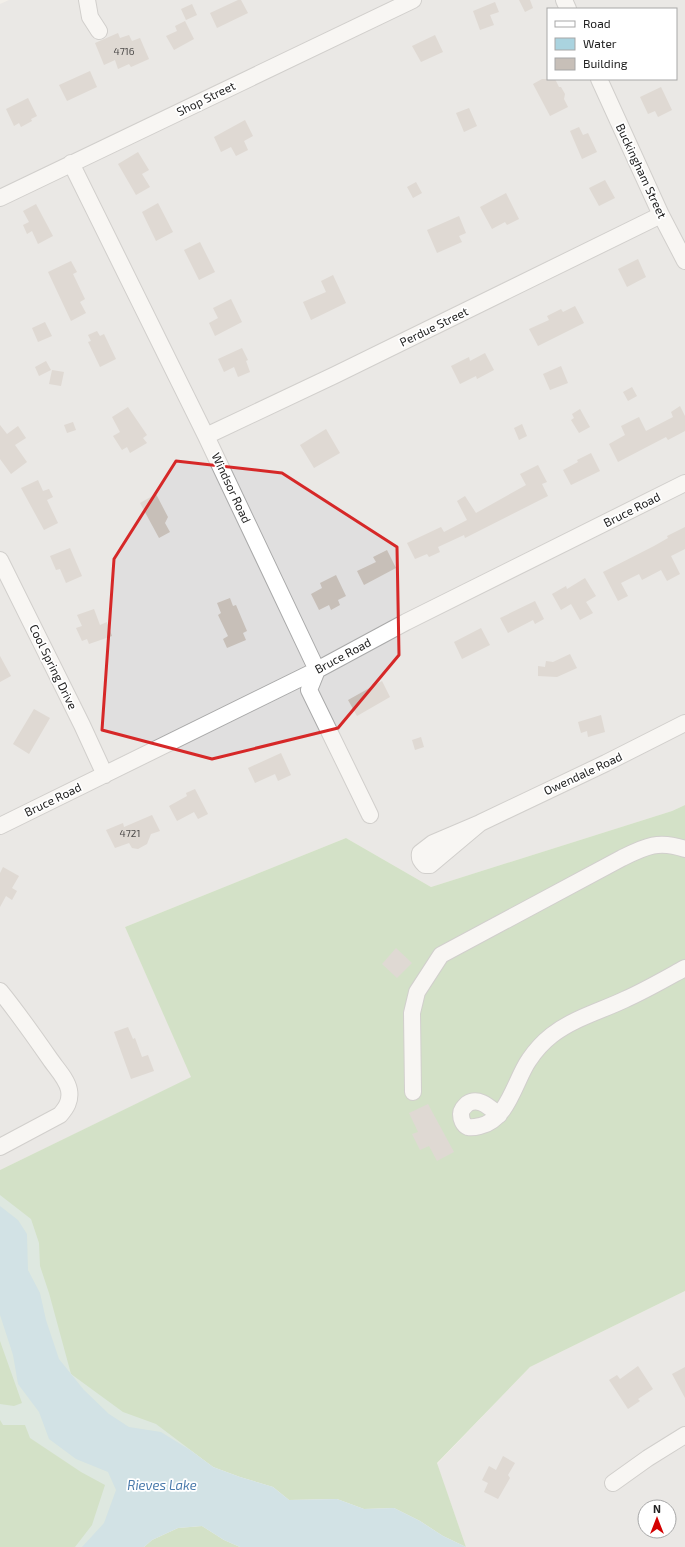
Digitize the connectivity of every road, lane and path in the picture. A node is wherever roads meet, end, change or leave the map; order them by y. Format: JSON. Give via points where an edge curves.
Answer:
{"nodes":[{"id":1,"x":87,"y":0,"type":"edge"},
{"id":2,"x":413,"y":0,"type":"edge"},
{"id":3,"x":99,"y":31,"type":"dead end"},
{"id":4,"x":599,"y":80,"type":"edge"},
{"id":5,"x":71,"y":163,"type":"junction"},
{"id":6,"x":0,"y":198,"type":"edge"},
{"id":7,"x":660,"y":215,"type":"junction"},
{"id":8,"x":685,"y":261,"type":"edge"},
{"id":9,"x":206,"y":436,"type":"junction"},
{"id":10,"x":685,"y":483,"type":"edge"},
{"id":11,"x":0,"y":560,"type":"edge"},
{"id":12,"x":317,"y":670,"type":"junction"},
{"id":13,"x":685,"y":723,"type":"edge"},
{"id":14,"x":105,"y":775,"type":"junction"},
{"id":15,"x":370,"y":815,"type":"dead end"},
{"id":16,"x":480,"y":823,"type":"dead end"},
{"id":17,"x":0,"y":826,"type":"edge"},
{"id":18,"x":685,"y":849,"type":"edge"},
{"id":19,"x":685,"y":968,"type":"edge"},
{"id":20,"x":0,"y":991,"type":"edge"},
{"id":21,"x":413,"y":1092,"type":"dead end"},
{"id":22,"x":499,"y":1115,"type":"dead end"},
{"id":23,"x":0,"y":1147,"type":"edge"},
{"id":24,"x":685,"y":1435,"type":"edge"},
{"id":25,"x":613,"y":1483,"type":"dead end"}],
"edges":[{"from":1,"to":3,"type":"street","via":[[90,17]]},
{"from":2,"to":5,"type":"street","name":"Shop Street"},
{"from":4,"to":7,"type":"street","name":"Buckingham Street"},
{"from":5,"to":6,"type":"street","name":"Shop Street"},
{"from":5,"to":9,"type":"street","name":"Windsor Road"},
{"from":7,"to":8,"type":"street","name":"Buckingham Street"},
{"from":7,"to":9,"type":"street","name":"Perdue Street"},
{"from":9,"to":12,"type":"street","name":"Windsor Road"},
{"from":10,"to":12,"type":"street","name":"Bruce Road","via":[[406,622]]},
{"from":11,"to":14,"type":"street","name":"Cool Spring Drive"},
{"from":12,"to":14,"type":"street","name":"Bruce Road"},
{"from":12,"to":15,"type":"street","via":[[309,690]]},
{"from":13,"to":16,"type":"street","name":"Owendale Road"},
{"from":14,"to":17,"type":"street","name":"Bruce Road"},
{"from":18,"to":21,"type":"street","via":[[661,844],[646,846],[440,955],[417,992],[412,1013]]},
{"from":19,"to":22,"type":"street","via":[[625,1000],[575,1020],[550,1036],[528,1060]]},
{"from":20,"to":23,"type":"street","via":[[56,1068],[69,1091],[69,1101],[60,1115]]},
{"from":24,"to":25,"type":"street"}]}
